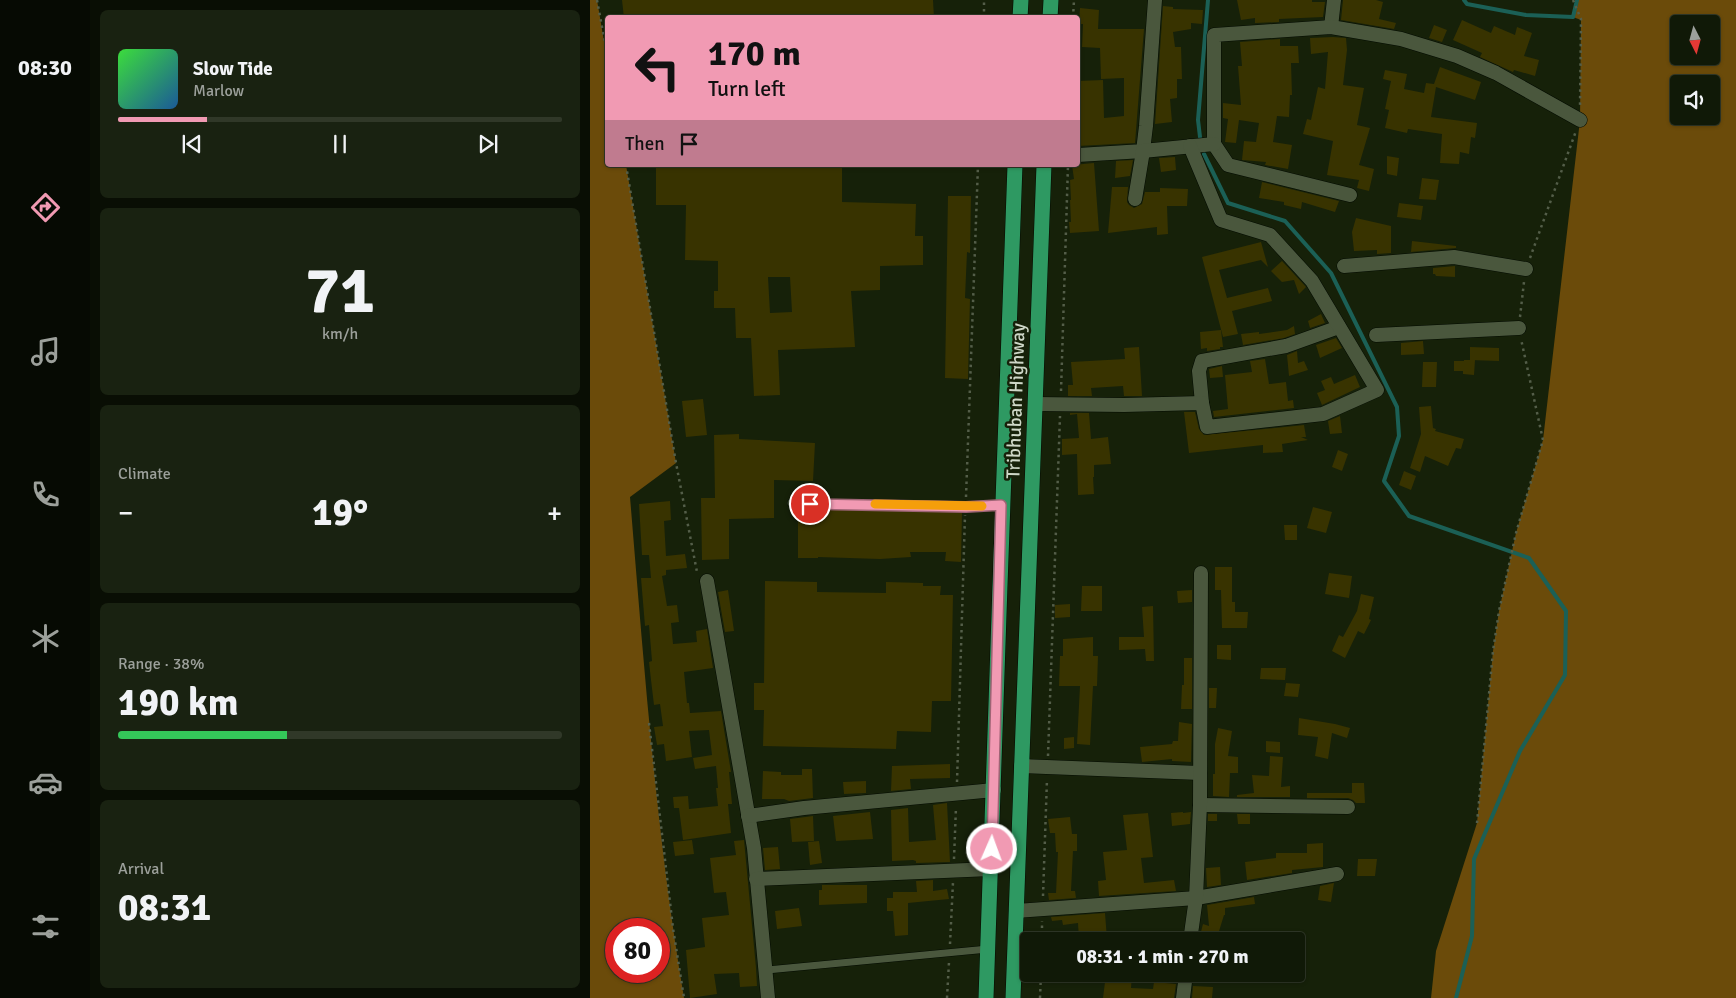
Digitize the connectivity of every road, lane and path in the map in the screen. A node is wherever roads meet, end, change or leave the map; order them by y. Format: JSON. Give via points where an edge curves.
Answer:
{"nodes":[{"id":1,"x":597,"y":0,"type":"edge"},
{"id":2,"x":984,"y":0,"type":"edge"},
{"id":3,"x":1021,"y":0,"type":"edge"},
{"id":4,"x":1051,"y":0,"type":"edge"},
{"id":5,"x":1074,"y":0,"type":"edge"},
{"id":6,"x":1154,"y":0,"type":"edge"},
{"id":7,"x":1334,"y":0,"type":"edge"},
{"id":8,"x":1573,"y":0,"type":"edge"},
{"id":9,"x":984,"y":15,"type":"edge"},
{"id":10,"x":1020,"y":15,"type":"edge"},
{"id":11,"x":1050,"y":15,"type":"edge"},
{"id":12,"x":1073,"y":15,"type":"edge"},
{"id":13,"x":1332,"y":26,"type":"junction"},
{"id":14,"x":605,"y":43,"type":"edge"},
{"id":15,"x":1580,"y":120,"type":"junction"},
{"id":16,"x":1214,"y":144,"type":"junction"},
{"id":17,"x":1190,"y":146,"type":"junction"},
{"id":18,"x":1143,"y":152,"type":"junction"},
{"id":19,"x":1080,"y":155,"type":"edge"},
{"id":20,"x":626,"y":167,"type":"edge"},
{"id":21,"x":978,"y":167,"type":"edge"},
{"id":22,"x":1014,"y":167,"type":"edge"},
{"id":23,"x":1044,"y":167,"type":"edge"},
{"id":24,"x":1068,"y":167,"type":"edge"},
{"id":25,"x":1350,"y":195,"type":"dead end"},
{"id":26,"x":1135,"y":199,"type":"dead end"},
{"id":27,"x":1344,"y":266,"type":"dead end"},
{"id":28,"x":1526,"y":269,"type":"junction"},
{"id":29,"x":1339,"y":326,"type":"junction"},
{"id":30,"x":1518,"y":328,"type":"junction"},
{"id":31,"x":1376,"y":335,"type":"dead end"},
{"id":32,"x":1202,"y":403,"type":"junction"},
{"id":33,"x":1035,"y":404,"type":"junction"},
{"id":34,"x":1060,"y":404,"type":"junction"},
{"id":35,"x":792,"y":503,"type":"dead end"},
{"id":36,"x":1001,"y":505,"type":"junction"},
{"id":37,"x":966,"y":507,"type":"junction"},
{"id":38,"x":1201,"y":573,"type":"dead end"},
{"id":39,"x":708,"y":581,"type":"joint"},
{"id":40,"x":649,"y":723,"type":"dead end"},
{"id":41,"x":1023,"y":724,"type":"junction"},
{"id":42,"x":996,"y":726,"type":"junction"},
{"id":43,"x":1021,"y":766,"type":"junction"},
{"id":44,"x":1048,"y":767,"type":"junction"},
{"id":45,"x":1200,"y":773,"type":"junction"},
{"id":46,"x":994,"y":790,"type":"junction"},
{"id":47,"x":956,"y":794,"type":"junction"},
{"id":48,"x":1200,"y":805,"type":"junction"},
{"id":49,"x":1348,"y":807,"type":"dead end"},
{"id":50,"x":748,"y":816,"type":"junction"},
{"id":51,"x":1477,"y":823,"type":"dead end"},
{"id":52,"x":991,"y":869,"type":"junction"},
{"id":53,"x":954,"y":870,"type":"junction"},
{"id":54,"x":1337,"y":874,"type":"dead end"},
{"id":55,"x":756,"y":879,"type":"junction"},
{"id":56,"x":1196,"y":898,"type":"junction"},
{"id":57,"x":1043,"y":909,"type":"junction"},
{"id":58,"x":1016,"y":911,"type":"junction"},
{"id":59,"x":1042,"y":932,"type":"edge"},
{"id":60,"x":1191,"y":932,"type":"edge"},
{"id":61,"x":988,"y":950,"type":"junction"},
{"id":62,"x":949,"y":953,"type":"junction"},
{"id":63,"x":766,"y":970,"type":"junction"},
{"id":64,"x":1040,"y":982,"type":"edge"},
{"id":65,"x":1185,"y":982,"type":"edge"},
{"id":66,"x":684,"y":998,"type":"edge"},
{"id":67,"x":768,"y":998,"type":"edge"},
{"id":68,"x":947,"y":998,"type":"edge"},
{"id":69,"x":986,"y":998,"type":"edge"},
{"id":70,"x":1013,"y":998,"type":"edge"},
{"id":71,"x":1040,"y":998,"type":"edge"},
{"id":72,"x":1183,"y":998,"type":"edge"}],
"edges":[{"from":1,"to":14,"type":"path"},
{"from":2,"to":9,"type":"path"},
{"from":3,"to":10,"type":"highway"},
{"from":4,"to":11,"type":"highway"},
{"from":5,"to":12,"type":"path"},
{"from":6,"to":18,"type":"street"},
{"from":7,"to":13,"type":"street"},
{"from":8,"to":15,"type":"path","via":[[1582,19]]},
{"from":13,"to":15,"type":"street","via":[[1458,56],[1496,72]]},
{"from":13,"to":16,"type":"street","via":[[1214,35]]},
{"from":15,"to":28,"type":"path"},
{"from":16,"to":17,"type":"street"},
{"from":16,"to":25,"type":"street","via":[[1228,165]]},
{"from":17,"to":18,"type":"street"},
{"from":17,"to":29,"type":"street","via":[[1221,220],[1270,235],[1312,281]]},
{"from":18,"to":19,"type":"street"},
{"from":18,"to":26,"type":"street"},
{"from":20,"to":39,"type":"path","via":[[697,576]]},
{"from":21,"to":37,"type":"path"},
{"from":22,"to":36,"type":"highway","name":"Tribhuban Highway"},
{"from":23,"to":33,"type":"highway","name":"Tribhuban Highway"},
{"from":24,"to":34,"type":"path"},
{"from":27,"to":28,"type":"street","via":[[1454,257]]},
{"from":28,"to":30,"type":"path"},
{"from":29,"to":32,"type":"street","via":[[1286,346],[1202,361],[1199,371]]},
{"from":29,"to":32,"type":"street","via":[[1377,390],[1323,414],[1207,427]]},
{"from":30,"to":31,"type":"street"},
{"from":30,"to":51,"type":"path","via":[[1543,440],[1516,533],[1493,651]]},
{"from":32,"to":34,"type":"street"},
{"from":33,"to":34,"type":"street"},
{"from":33,"to":41,"type":"highway","name":"Tribhuban Highway"},
{"from":34,"to":44,"type":"path"},
{"from":35,"to":37,"type":"lane"},
{"from":36,"to":37,"type":"lane"},
{"from":36,"to":42,"type":"highway","name":"Tribhuban Highway"},
{"from":37,"to":47,"type":"path"},
{"from":38,"to":45,"type":"street"},
{"from":39,"to":50,"type":"street"},
{"from":40,"to":66,"type":"path","via":[[672,928]]},
{"from":41,"to":42,"type":"highway"},
{"from":41,"to":43,"type":"highway","name":"Tribhuban Highway"},
{"from":42,"to":46,"type":"highway","name":"Tribhuban Highway"},
{"from":43,"to":44,"type":"street"},
{"from":43,"to":58,"type":"highway","name":"Tribhuban Highway"},
{"from":44,"to":45,"type":"street"},
{"from":44,"to":57,"type":"path"},
{"from":45,"to":48,"type":"street"},
{"from":46,"to":47,"type":"street"},
{"from":46,"to":52,"type":"highway","name":"Tribhuban Highway"},
{"from":47,"to":50,"type":"street"},
{"from":47,"to":53,"type":"path"},
{"from":48,"to":49,"type":"street"},
{"from":48,"to":56,"type":"street"},
{"from":50,"to":55,"type":"street"},
{"from":52,"to":53,"type":"street"},
{"from":52,"to":61,"type":"highway","name":"Tribhuban Highway"},
{"from":53,"to":55,"type":"street"},
{"from":53,"to":62,"type":"path"},
{"from":54,"to":56,"type":"street"},
{"from":55,"to":63,"type":"street"},
{"from":56,"to":57,"type":"street"},
{"from":56,"to":60,"type":"street"},
{"from":57,"to":58,"type":"street"},
{"from":57,"to":59,"type":"path"},
{"from":58,"to":70,"type":"highway","name":"Tribhuban Highway"},
{"from":61,"to":62,"type":"lane"},
{"from":61,"to":69,"type":"highway","name":"Tribhuban Highway"},
{"from":62,"to":63,"type":"lane"},
{"from":62,"to":68,"type":"path"},
{"from":63,"to":67,"type":"street"},
{"from":64,"to":71,"type":"path"},
{"from":65,"to":72,"type":"street"}]}
